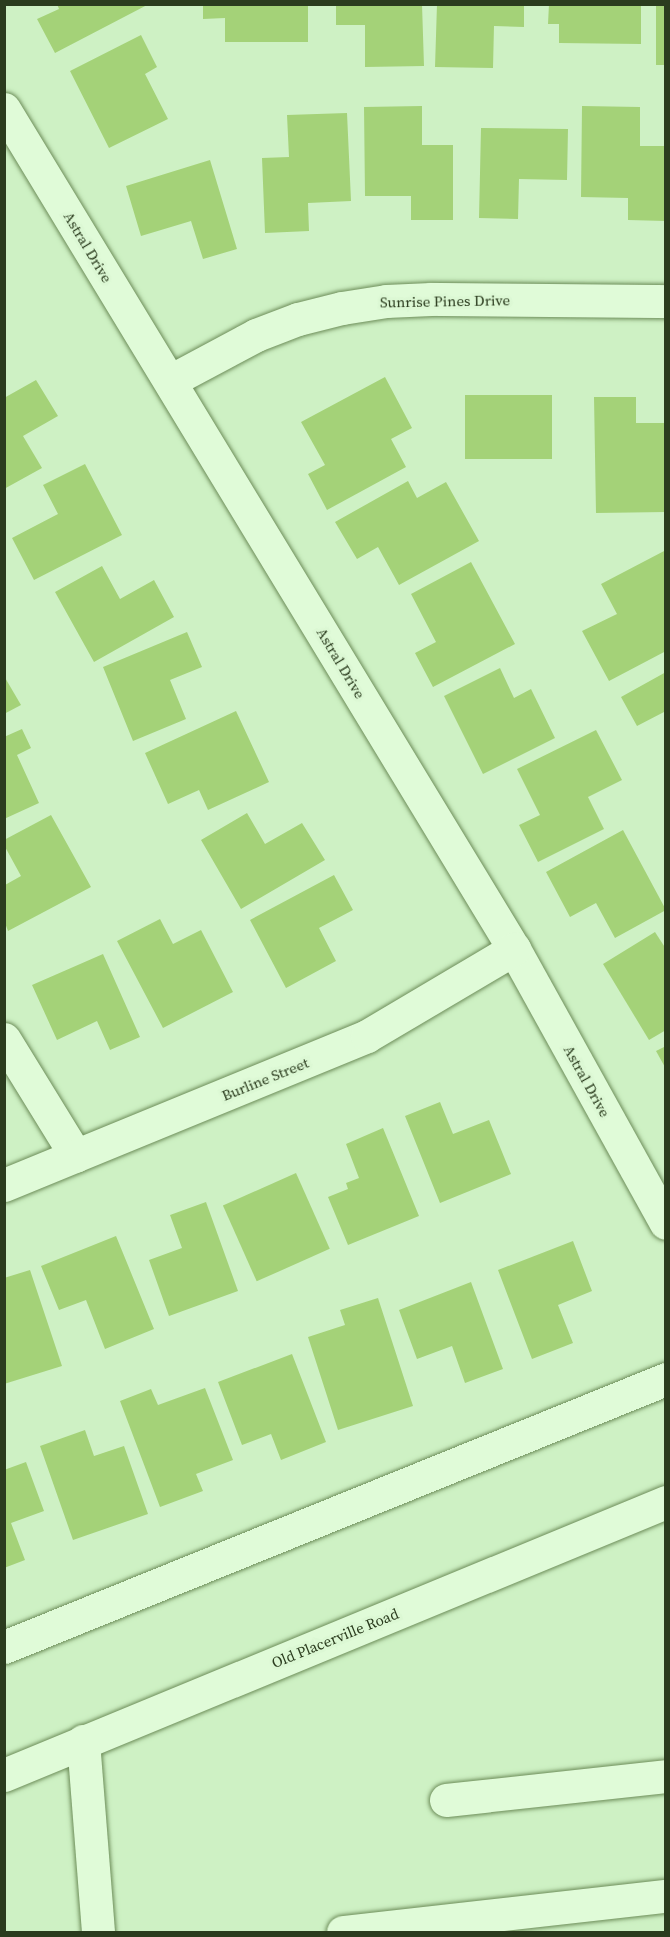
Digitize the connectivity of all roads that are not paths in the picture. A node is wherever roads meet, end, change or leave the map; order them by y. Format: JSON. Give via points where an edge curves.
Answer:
{"nodes":[{"id":1,"x":4,"y":109,"type":"edge"},
{"id":2,"x":666,"y":301,"type":"edge"},
{"id":3,"x":170,"y":381,"type":"junction"},
{"id":4,"x":514,"y":948,"type":"junction"},
{"id":5,"x":4,"y":1039,"type":"edge"},
{"id":6,"x":76,"y":1156,"type":"junction"},
{"id":7,"x":4,"y":1185,"type":"edge"},
{"id":8,"x":666,"y":1223,"type":"edge"},
{"id":9,"x":666,"y":1379,"type":"edge"},
{"id":10,"x":666,"y":1502,"type":"edge"},
{"id":11,"x":4,"y":1647,"type":"edge"},
{"id":12,"x":83,"y":1741,"type":"junction"},
{"id":13,"x":4,"y":1775,"type":"edge"},
{"id":14,"x":666,"y":1776,"type":"edge"},
{"id":15,"x":446,"y":1800,"type":"dead end"},
{"id":16,"x":666,"y":1896,"type":"edge"},
{"id":17,"x":98,"y":1932,"type":"edge"},
{"id":18,"x":343,"y":1932,"type":"edge"}],
"edges":[{"from":1,"to":3,"type":"street","name":"Astral Drive"},
{"from":2,"to":3,"type":"street","name":"Sunrise Pines Drive","via":[[431,299],[364,304],[298,319],[256,335]]},
{"from":3,"to":4,"type":"street","name":"Astral Drive"},
{"from":4,"to":6,"type":"street","name":"Burline Street","via":[[367,1036]]},
{"from":4,"to":8,"type":"street","name":"Astral Drive"},
{"from":5,"to":6,"type":"street"},
{"from":6,"to":7,"type":"street","name":"Burline Street"},
{"from":9,"to":11,"type":"street"},
{"from":10,"to":12,"type":"street","name":"Old Placerville Road"},
{"from":12,"to":13,"type":"street","name":"Old Placerville Road"},
{"from":12,"to":17,"type":"street"},
{"from":14,"to":15,"type":"street"},
{"from":16,"to":18,"type":"street"}]}
